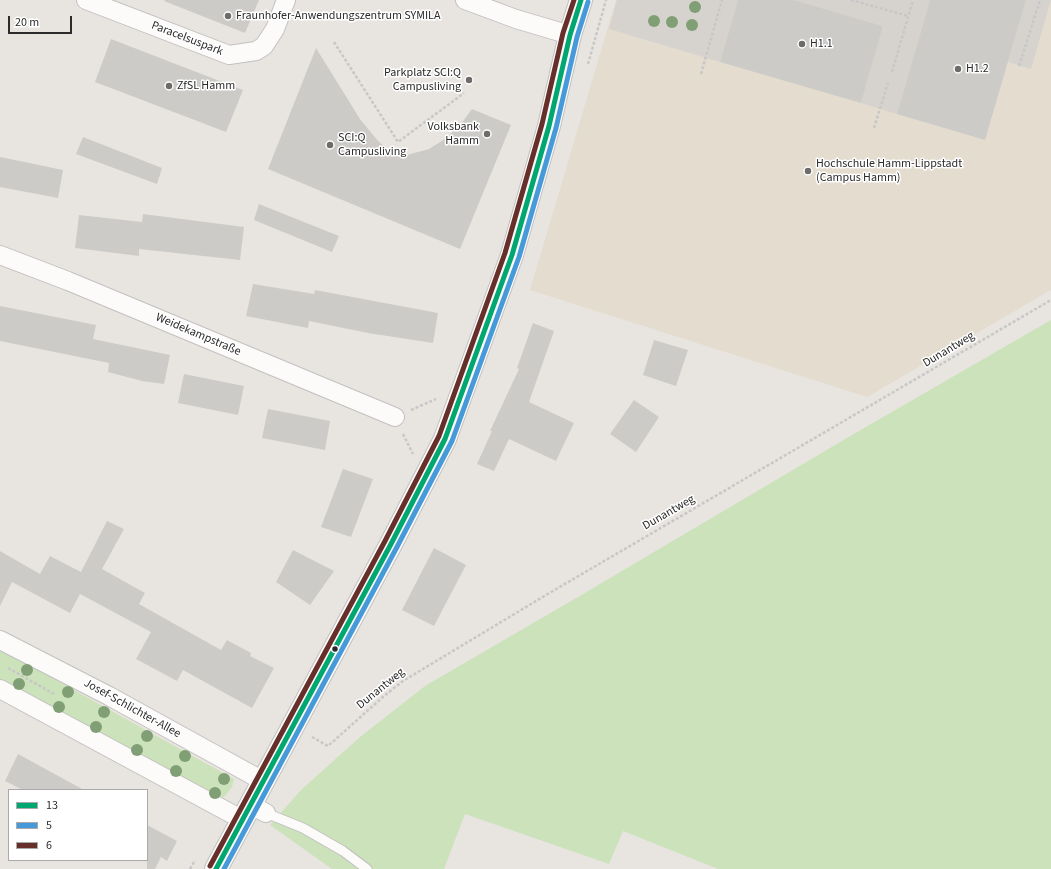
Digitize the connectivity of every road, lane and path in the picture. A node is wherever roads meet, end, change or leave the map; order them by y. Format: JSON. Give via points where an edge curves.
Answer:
{"nodes":[{"id":1,"x":86,"y":0,"type":"edge"},
{"id":2,"x":286,"y":0,"type":"edge"},
{"id":3,"x":465,"y":0,"type":"edge"},
{"id":4,"x":581,"y":0,"type":"edge"},
{"id":5,"x":722,"y":0,"type":"edge"},
{"id":6,"x":851,"y":0,"type":"edge"},
{"id":7,"x":913,"y":0,"type":"edge"},
{"id":8,"x":1040,"y":0,"type":"edge"},
{"id":9,"x":908,"y":16,"type":"junction"},
{"id":10,"x":570,"y":34,"type":"junction"},
{"id":11,"x":334,"y":42,"type":"dead end"},
{"id":12,"x":1019,"y":66,"type":"dead end"},
{"id":13,"x":892,"y":72,"type":"dead end"},
{"id":14,"x":701,"y":74,"type":"dead end"},
{"id":15,"x":888,"y":83,"type":"dead end"},
{"id":16,"x":464,"y":93,"type":"dead end"},
{"id":17,"x":874,"y":128,"type":"dead end"},
{"id":18,"x":0,"y":255,"type":"edge"},
{"id":19,"x":1051,"y":300,"type":"edge"},
{"id":20,"x":436,"y":398,"type":"dead end"},
{"id":21,"x":434,"y":406,"type":"dead end"},
{"id":22,"x":395,"y":417,"type":"dead end"},
{"id":23,"x":417,"y":449,"type":"dead end"},
{"id":24,"x":414,"y":456,"type":"dead end"},
{"id":25,"x":0,"y":640,"type":"edge"},
{"id":26,"x":0,"y":689,"type":"edge"},
{"id":27,"x":307,"y":734,"type":"dead end"},
{"id":28,"x":263,"y":781,"type":"junction"},
{"id":29,"x":253,"y":813,"type":"junction"},
{"id":30,"x":216,"y":869,"type":"edge"},
{"id":31,"x":367,"y":869,"type":"edge"}],
"edges":[{"from":1,"to":2,"type":"street","name":"Paracelsuspark","via":[[229,55],[256,51],[264,46],[275,29]]},
{"from":3,"to":10,"type":"street","via":[[516,20]]},
{"from":4,"to":10,"type":"street"},
{"from":5,"to":14,"type":"path"},
{"from":6,"to":9,"type":"path"},
{"from":7,"to":9,"type":"path"},
{"from":8,"to":12,"type":"path"},
{"from":9,"to":13,"type":"path"},
{"from":10,"to":28,"type":"street","via":[[549,126],[512,255],[445,439]]},
{"from":11,"to":16,"type":"path","via":[[398,142]]},
{"from":15,"to":17,"type":"path"},
{"from":18,"to":22,"type":"street","name":"Weidekampstraße"},
{"from":19,"to":27,"type":"path","name":"Dunantweg","via":[[403,681],[328,746]]},
{"from":20,"to":21,"type":"path"},
{"from":23,"to":24,"type":"path"},
{"from":25,"to":28,"type":"street","name":"Josef-Schlichter-Allee","via":[[109,696]]},
{"from":26,"to":29,"type":"street"},
{"from":28,"to":29,"type":"street"},
{"from":29,"to":30,"type":"street"},
{"from":29,"to":31,"type":"lane","via":[[303,828],[343,851]]}]}
